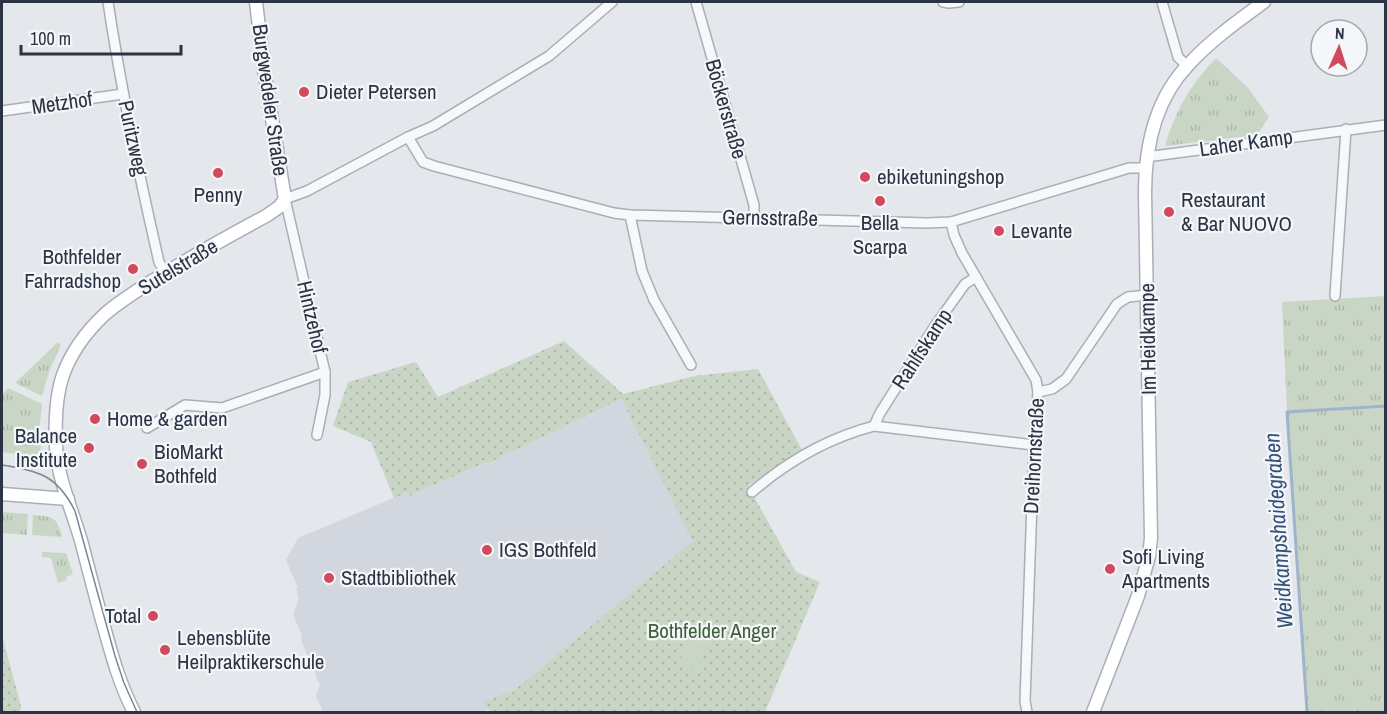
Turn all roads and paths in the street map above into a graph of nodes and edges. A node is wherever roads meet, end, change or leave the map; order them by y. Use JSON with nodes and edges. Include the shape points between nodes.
{"nodes":[{"id":1,"x":108,"y":2,"type":"edge"},
{"id":2,"x":256,"y":2,"type":"edge"},
{"id":3,"x":612,"y":2,"type":"edge"},
{"id":4,"x":696,"y":2,"type":"edge"},
{"id":5,"x":943,"y":2,"type":"edge"},
{"id":6,"x":959,"y":2,"type":"edge"},
{"id":7,"x":1162,"y":2,"type":"edge"},
{"id":8,"x":1264,"y":2,"type":"edge"},
{"id":9,"x":1187,"y":66,"type":"junction"},
{"id":10,"x":123,"y":94,"type":"junction"},
{"id":11,"x":2,"y":111,"type":"edge"},
{"id":12,"x":1386,"y":125,"type":"edge"},
{"id":13,"x":1346,"y":129,"type":"junction"},
{"id":14,"x":408,"y":137,"type":"junction"},
{"id":15,"x":1146,"y":162,"type":"junction"},
{"id":16,"x":285,"y":199,"type":"junction"},
{"id":17,"x":630,"y":215,"type":"junction"},
{"id":18,"x":754,"y":218,"type":"junction"},
{"id":19,"x":951,"y":222,"type":"junction"},
{"id":20,"x":165,"y":273,"type":"junction"},
{"id":21,"x":976,"y":276,"type":"junction"},
{"id":22,"x":1147,"y":295,"type":"junction"},
{"id":23,"x":1335,"y":296,"type":"dead end"},
{"id":24,"x":691,"y":365,"type":"dead end"},
{"id":25,"x":325,"y":372,"type":"junction"},
{"id":26,"x":1038,"y":392,"type":"junction"},
{"id":27,"x":874,"y":426,"type":"junction"},
{"id":28,"x":147,"y":428,"type":"dead end"},
{"id":29,"x":317,"y":435,"type":"dead end"},
{"id":30,"x":1034,"y":445,"type":"junction"},
{"id":31,"x":752,"y":492,"type":"dead end"},
{"id":32,"x":2,"y":494,"type":"edge"},
{"id":33,"x":68,"y":499,"type":"junction"},
{"id":34,"x":134,"y":712,"type":"edge"},
{"id":35,"x":1027,"y":712,"type":"edge"},
{"id":36,"x":1093,"y":712,"type":"edge"}],
"edges":[{"from":1,"to":10,"type":"street","name":"Puritzweg"},
{"from":2,"to":16,"type":"main road","name":"Burgwedeler Straße"},
{"from":3,"to":14,"type":"street","name":"Sutelstraße","via":[[549,56]]},
{"from":4,"to":18,"type":"street","name":"Böckerstraße","via":[[754,206]]},
{"from":5,"to":6,"type":"street"},
{"from":7,"to":9,"type":"street","via":[[1178,57]]},
{"from":8,"to":9,"type":"main road","name":"Im Heidkampe"},
{"from":9,"to":15,"type":"main road","name":"Im Heidkampe","via":[[1160,107]]},
{"from":10,"to":11,"type":"street","name":"Metzhof"},
{"from":10,"to":20,"type":"street","name":"Puritzweg","via":[[159,262]]},
{"from":12,"to":13,"type":"street","name":"Laher Kamp"},
{"from":13,"to":15,"type":"street","name":"Laher Kamp"},
{"from":13,"to":23,"type":"street"},
{"from":14,"to":16,"type":"street","name":"Sutelstraße"},
{"from":14,"to":17,"type":"street","name":"Gernsstraße","via":[[423,162],[434,166]]},
{"from":15,"to":19,"type":"street","name":"Gernsstraße"},
{"from":15,"to":22,"type":"main road","name":"Im Heidkampe"},
{"from":16,"to":20,"type":"main road","name":"Sutelstraße","via":[[266,216]]},
{"from":16,"to":25,"type":"street","name":"Hintzehof"},
{"from":17,"to":18,"type":"street","name":"Gernsstraße"},
{"from":17,"to":24,"type":"street","via":[[642,271]]},
{"from":18,"to":19,"type":"street","name":"Gernsstraße"},
{"from":19,"to":21,"type":"street","name":"Dreihornstraße"},
{"from":20,"to":33,"type":"main road","name":"Sutelstraße","via":[[104,315],[78,346],[63,376],[57,405],[56,449]]},
{"from":21,"to":26,"type":"street","name":"Dreihornstraße","via":[[1036,380]]},
{"from":21,"to":27,"type":"street","name":"Rahlfskamp","via":[[965,284],[935,327]]},
{"from":22,"to":26,"type":"street","via":[[1128,297],[1117,304],[1066,379],[1052,389]]},
{"from":22,"to":36,"type":"main road","name":"Im Heidkampe","via":[[1152,530],[1149,556],[1138,596]]},
{"from":25,"to":28,"type":"street","via":[[222,408],[185,405]]},
{"from":25,"to":29,"type":"street","name":"Hintzehof"},
{"from":26,"to":30,"type":"street","name":"Dreihornstraße"},
{"from":27,"to":30,"type":"street"},
{"from":27,"to":31,"type":"street","via":[[795,459]]},
{"from":30,"to":35,"type":"street","name":"Dreihornstraße"},
{"from":32,"to":33,"type":"main road"},
{"from":33,"to":34,"type":"main road","name":"Sutelstraße","via":[[112,656]]}]}
